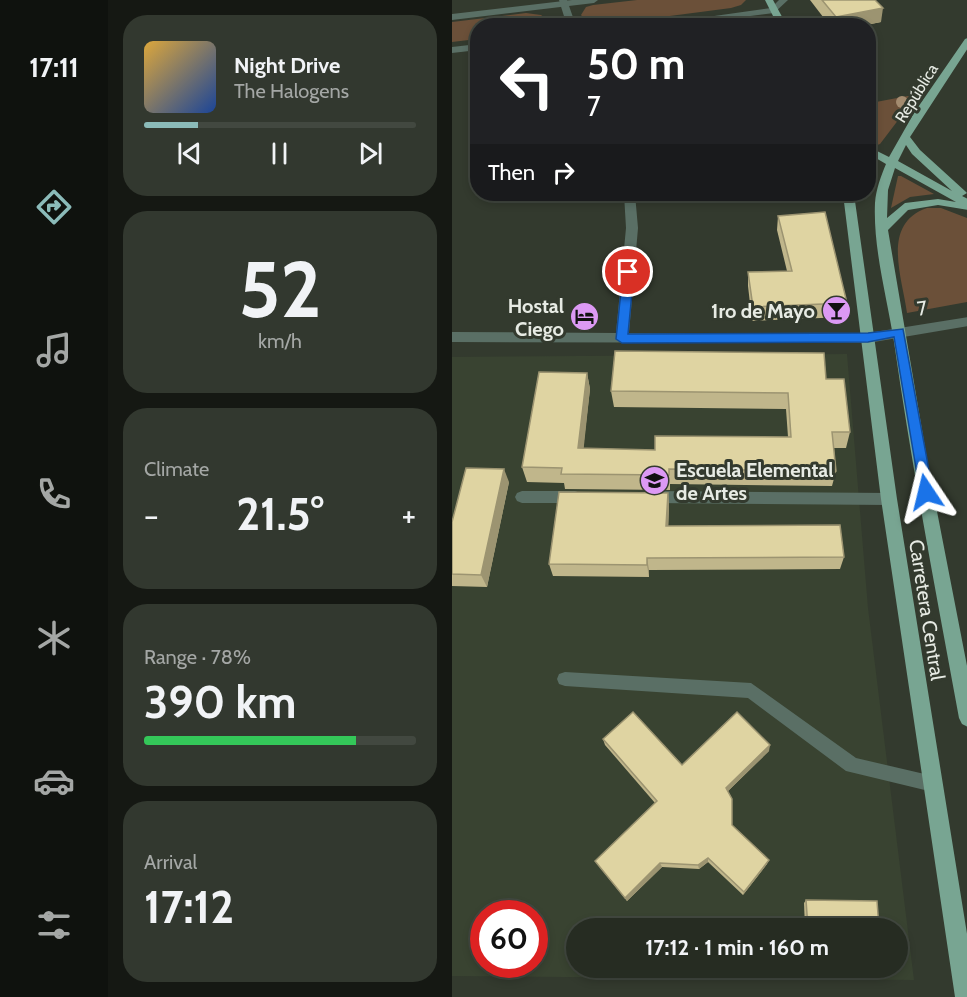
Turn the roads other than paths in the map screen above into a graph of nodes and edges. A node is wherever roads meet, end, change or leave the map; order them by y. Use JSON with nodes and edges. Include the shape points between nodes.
{"nodes":[{"id":1,"x":594,"y":0,"type":"edge"},
{"id":2,"x":769,"y":0,"type":"edge"},
{"id":3,"x":784,"y":0,"type":"edge"},
{"id":4,"x":564,"y":2,"type":"edge"},
{"id":5,"x":774,"y":10,"type":"junction"},
{"id":6,"x":452,"y":17,"type":"edge"},
{"id":7,"x":569,"y":18,"type":"edge"},
{"id":8,"x":710,"y":18,"type":"edge"},
{"id":9,"x":778,"y":18,"type":"edge"},
{"id":10,"x":968,"y":41,"type":"edge"},
{"id":11,"x":470,"y":48,"type":"edge"},
{"id":12,"x":452,"y":50,"type":"edge"},
{"id":13,"x":906,"y":138,"type":"junction"},
{"id":14,"x":876,"y":153,"type":"edge"},
{"id":15,"x":892,"y":161,"type":"junction"},
{"id":16,"x":968,"y":199,"type":"edge"},
{"id":17,"x":630,"y":201,"type":"edge"},
{"id":18,"x":849,"y":201,"type":"edge"},
{"id":19,"x":968,"y":206,"type":"edge"},
{"id":20,"x":883,"y":228,"type":"junction"},
{"id":21,"x":968,"y":321,"type":"edge"},
{"id":22,"x":899,"y":332,"type":"junction"},
{"id":23,"x":452,"y":337,"type":"edge"},
{"id":24,"x":868,"y":338,"type":"junction"},
{"id":25,"x":622,"y":339,"type":"junction"},
{"id":26,"x":522,"y":497,"type":"dead end"},
{"id":27,"x":593,"y":497,"type":"edge"},
{"id":28,"x":641,"y":497,"type":"edge"},
{"id":29,"x":889,"y":499,"type":"junction"},
{"id":30,"x":565,"y":679,"type":"dead end"},
{"id":31,"x":968,"y":718,"type":"edge"},
{"id":32,"x":933,"y":784,"type":"junction"},
{"id":33,"x":966,"y":997,"type":"edge"}],
"edges":[{"from":1,"to":4,"type":"street"},
{"from":2,"to":5,"type":"main road"},
{"from":3,"to":5,"type":"street"},
{"from":4,"to":6,"type":"street"},
{"from":4,"to":7,"type":"street"},
{"from":5,"to":8,"type":"street"},
{"from":5,"to":9,"type":"main road"},
{"from":10,"to":13,"type":"main road","name":"República"},
{"from":11,"to":12,"type":"street"},
{"from":13,"to":15,"type":"main road","name":"República"},
{"from":13,"to":16,"type":"main road"},
{"from":14,"to":15,"type":"main road"},
{"from":15,"to":19,"type":"main road"},
{"from":15,"to":20,"type":"main road","name":"Carretera Central","via":[[882,192]]},
{"from":17,"to":25,"type":"street","via":[[632,228]]},
{"from":18,"to":24,"type":"main road","name":"Carretera Central"},
{"from":19,"to":20,"type":"main road","via":[[938,202],[905,207]]},
{"from":20,"to":22,"type":"main road","name":"Carretera Central"},
{"from":21,"to":22,"type":"street","name":"7"},
{"from":22,"to":24,"type":"street","name":"7"},
{"from":22,"to":31,"type":"main road","name":"Carretera Central"},
{"from":23,"to":25,"type":"street","name":"7"},
{"from":24,"to":25,"type":"street","name":"7"},
{"from":24,"to":29,"type":"main road","name":"Carretera Central"},
{"from":26,"to":27,"type":"lane"},
{"from":28,"to":29,"type":"lane"},
{"from":29,"to":32,"type":"main road","name":"Carretera Central"},
{"from":30,"to":32,"type":"lane","via":[[751,691],[852,765]]},
{"from":32,"to":33,"type":"main road","name":"Carretera Central"}]}
